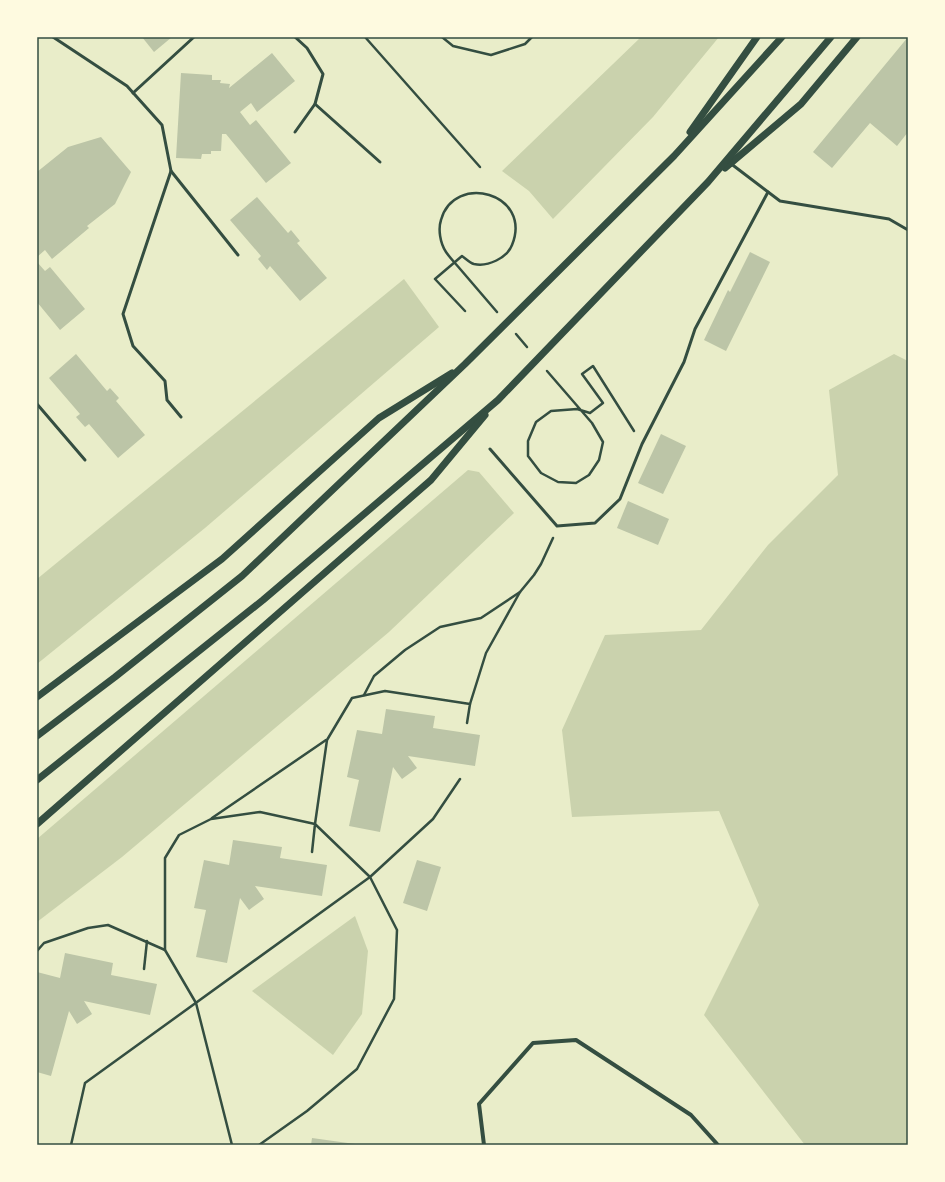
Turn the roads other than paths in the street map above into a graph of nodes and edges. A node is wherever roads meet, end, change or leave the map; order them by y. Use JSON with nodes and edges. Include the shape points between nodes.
{"nodes":[{"id":1,"x":53,"y":37,"type":"edge"},
{"id":2,"x":194,"y":37,"type":"edge"},
{"id":3,"x":295,"y":37,"type":"edge"},
{"id":4,"x":756,"y":37,"type":"edge"},
{"id":5,"x":782,"y":37,"type":"edge"},
{"id":6,"x":831,"y":37,"type":"edge"},
{"id":7,"x":857,"y":37,"type":"edge"},
{"id":8,"x":133,"y":93,"type":"junction"},
{"id":9,"x":315,"y":104,"type":"junction"},
{"id":10,"x":295,"y":132,"type":"dead end"},
{"id":11,"x":674,"y":156,"type":"junction"},
{"id":12,"x":380,"y":162,"type":"dead end"},
{"id":13,"x":730,"y":163,"type":"junction"},
{"id":14,"x":171,"y":171,"type":"junction"},
{"id":15,"x":708,"y":182,"type":"junction"},
{"id":16,"x":768,"y":192,"type":"junction"},
{"id":17,"x":908,"y":230,"type":"edge"},
{"id":18,"x":238,"y":255,"type":"dead end"},
{"id":19,"x":465,"y":364,"type":"junction"},
{"id":20,"x":498,"y":400,"type":"junction"},
{"id":21,"x":37,"y":404,"type":"edge"},
{"id":22,"x":181,"y":417,"type":"dead end"},
{"id":23,"x":490,"y":449,"type":"dead end"},
{"id":24,"x":85,"y":460,"type":"dead end"},
{"id":25,"x":37,"y":696,"type":"edge"},
{"id":26,"x":37,"y":736,"type":"edge"},
{"id":27,"x":37,"y":780,"type":"edge"},
{"id":28,"x":37,"y":824,"type":"edge"},
{"id":29,"x":484,"y":1145,"type":"edge"},
{"id":30,"x":718,"y":1145,"type":"edge"}],
"edges":[{"from":1,"to":8,"type":"lane","via":[[127,86]]},
{"from":2,"to":8,"type":"lane"},
{"from":3,"to":9,"type":"lane","via":[[307,48],[323,74]]},
{"from":4,"to":11,"type":"street"},
{"from":5,"to":11,"type":"street"},
{"from":6,"to":15,"type":"street"},
{"from":7,"to":13,"type":"street","via":[[801,104]]},
{"from":8,"to":14,"type":"lane","via":[[162,125]]},
{"from":9,"to":10,"type":"lane"},
{"from":9,"to":12,"type":"lane"},
{"from":11,"to":19,"type":"street"},
{"from":13,"to":15,"type":"street"},
{"from":13,"to":16,"type":"lane"},
{"from":14,"to":18,"type":"lane"},
{"from":14,"to":22,"type":"lane","via":[[123,314],[133,346],[165,381],[167,400]]},
{"from":15,"to":20,"type":"street"},
{"from":16,"to":17,"type":"lane","via":[[780,201],[889,219]]},
{"from":16,"to":23,"type":"lane","via":[[695,329],[684,362],[642,444],[620,499],[595,523],[557,526]]},
{"from":19,"to":25,"type":"street","via":[[379,418],[222,559]]},
{"from":19,"to":26,"type":"street","via":[[242,576]]},
{"from":20,"to":27,"type":"street","via":[[263,600]]},
{"from":20,"to":28,"type":"street","via":[[431,480]]},
{"from":21,"to":24,"type":"lane"},
{"from":29,"to":30,"type":"street","via":[[479,1104],[533,1043],[576,1040],[691,1115]]}]}
